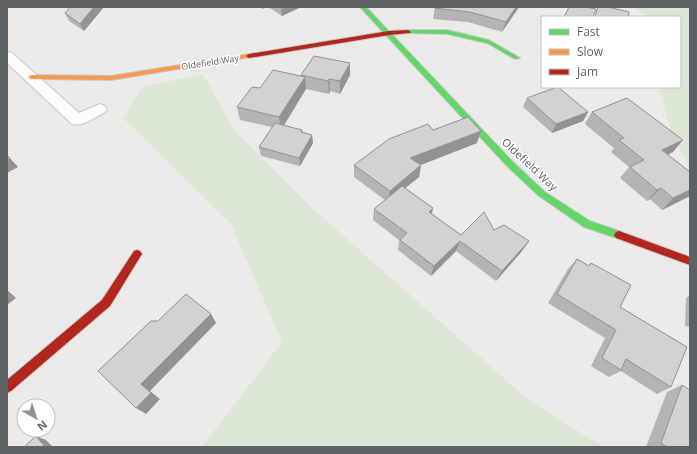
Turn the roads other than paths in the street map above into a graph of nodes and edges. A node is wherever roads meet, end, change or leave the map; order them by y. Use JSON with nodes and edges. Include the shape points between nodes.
{"nodes":[{"id":1,"x":363,"y":7,"type":"edge"},
{"id":2,"x":389,"y":33,"type":"junction"},
{"id":3,"x":7,"y":56,"type":"edge"},
{"id":4,"x":517,"y":58,"type":"dead end"},
{"id":5,"x":31,"y":77,"type":"junction"},
{"id":6,"x":100,"y":109,"type":"dead end"},
{"id":7,"x":137,"y":254,"type":"dead end"},
{"id":8,"x":690,"y":261,"type":"edge"},
{"id":9,"x":7,"y":387,"type":"edge"}],
"edges":[{"from":1,"to":2,"type":"street","name":"Oldefield Way"},
{"from":2,"to":4,"type":"street","name":"Oldefield Way","via":[[430,30],[447,32],[489,42]]},
{"from":2,"to":5,"type":"street","name":"Oldefield Way","via":[[111,78]]},
{"from":2,"to":8,"type":"street","name":"Oldefield Way","via":[[510,164],[542,194],[588,224]]},
{"from":3,"to":5,"type":"street"},
{"from":5,"to":6,"type":"street","via":[[77,120]]},
{"from":7,"to":9,"type":"street","via":[[106,303]]}]}
